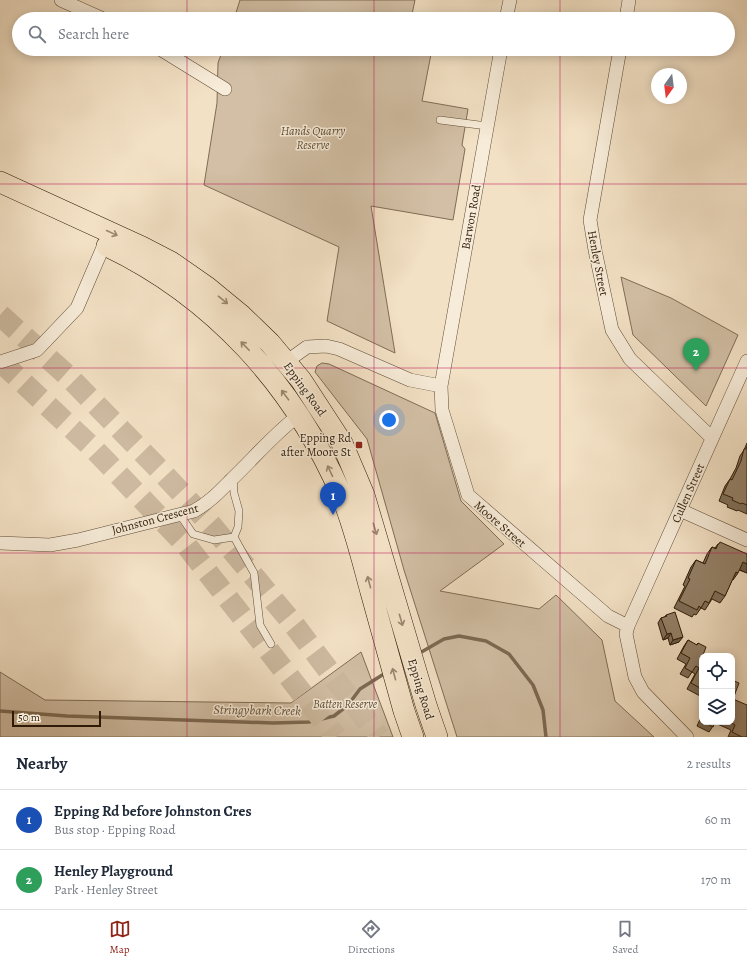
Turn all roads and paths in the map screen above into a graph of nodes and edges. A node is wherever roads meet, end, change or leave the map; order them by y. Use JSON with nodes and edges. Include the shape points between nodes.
{"nodes":[{"id":1,"x":61,"y":0,"type":"edge"},
{"id":2,"x":510,"y":0,"type":"edge"},
{"id":3,"x":629,"y":0,"type":"edge"},
{"id":4,"x":88,"y":12,"type":"edge"},
{"id":5,"x":507,"y":12,"type":"edge"},
{"id":6,"x":627,"y":12,"type":"edge"},
{"id":7,"x":171,"y":56,"type":"edge"},
{"id":8,"x":500,"y":56,"type":"edge"},
{"id":9,"x":619,"y":56,"type":"edge"},
{"id":10,"x":225,"y":89,"type":"dead end"},
{"id":11,"x":440,"y":120,"type":"dead end"},
{"id":12,"x":487,"y":126,"type":"junction"},
{"id":13,"x":0,"y":182,"type":"edge"},
{"id":14,"x":0,"y":195,"type":"edge"},
{"id":15,"x":104,"y":245,"type":"junction"},
{"id":16,"x":747,"y":361,"type":"edge"},
{"id":17,"x":0,"y":362,"type":"edge"},
{"id":18,"x":278,"y":368,"type":"junction"},
{"id":19,"x":441,"y":386,"type":"junction"},
{"id":20,"x":299,"y":415,"type":"junction"},
{"id":21,"x":712,"y":438,"type":"junction"},
{"id":22,"x":233,"y":478,"type":"junction"},
{"id":23,"x":680,"y":510,"type":"junction"},
{"id":24,"x":180,"y":515,"type":"junction"},
{"id":25,"x":234,"y":537,"type":"junction"},
{"id":26,"x":747,"y":540,"type":"edge"},
{"id":27,"x":0,"y":543,"type":"edge"},
{"id":28,"x":628,"y":626,"type":"junction"},
{"id":29,"x":271,"y":644,"type":"dead end"},
{"id":30,"x":413,"y":737,"type":"edge"},
{"id":31,"x":437,"y":737,"type":"edge"},
{"id":32,"x":687,"y":737,"type":"edge"}],
"edges":[{"from":1,"to":4,"type":"street"},
{"from":2,"to":5,"type":"street"},
{"from":3,"to":6,"type":"street"},
{"from":7,"to":10,"type":"street"},
{"from":8,"to":12,"type":"street","name":"Barwon Road"},
{"from":9,"to":21,"type":"street","name":"Henley Street","via":[[590,220],[612,330],[630,359]]},
{"from":11,"to":12,"type":"lane"},
{"from":12,"to":19,"type":"street","name":"Barwon Road"},
{"from":13,"to":18,"type":"main road","name":"Epping Road","one_way":true,"via":[[171,262],[241,315],[270,344]]},
{"from":14,"to":15,"type":"main road","name":"Epping Road"},
{"from":15,"to":17,"type":"street","via":[[77,308],[37,350]]},
{"from":18,"to":15,"type":"main road","name":"Epping Road","one_way":true,"via":[[257,358],[187,295],[142,265]]},
{"from":16,"to":21,"type":"street","name":"Cullen Street"},
{"from":18,"to":19,"type":"street","via":[[307,347],[326,346],[339,349],[410,380]]},
{"from":20,"to":18,"type":"main road","name":"Epping Road","one_way":true},
{"from":18,"to":31,"type":"main road","name":"Epping Road","one_way":true,"via":[[301,380],[342,443],[364,495]]},
{"from":19,"to":28,"type":"street","name":"Moore Street","via":[[442,410],[468,495],[608,616]]},
{"from":20,"to":22,"type":"street","name":"Johnston Crescent","via":[[283,427]]},
{"from":30,"to":20,"type":"main road","name":"Epping Road","one_way":true,"via":[[363,560],[341,495],[321,451]]},
{"from":21,"to":23,"type":"street","name":"Cullen Street"},
{"from":22,"to":24,"type":"street","name":"Johnston Crescent","via":[[207,504]]},
{"from":22,"to":25,"type":"lane","via":[[234,493],[240,511]]},
{"from":23,"to":26,"type":"street"},
{"from":23,"to":28,"type":"street","name":"Cullen Street"},
{"from":24,"to":25,"type":"lane","via":[[193,534],[214,540]]},
{"from":24,"to":27,"type":"street","name":"Johnston Crescent","via":[[78,540],[50,544]]},
{"from":25,"to":29,"type":"lane","via":[[254,573],[260,625]]},
{"from":28,"to":32,"type":"street","via":[[626,634],[635,677],[643,692]]}]}
